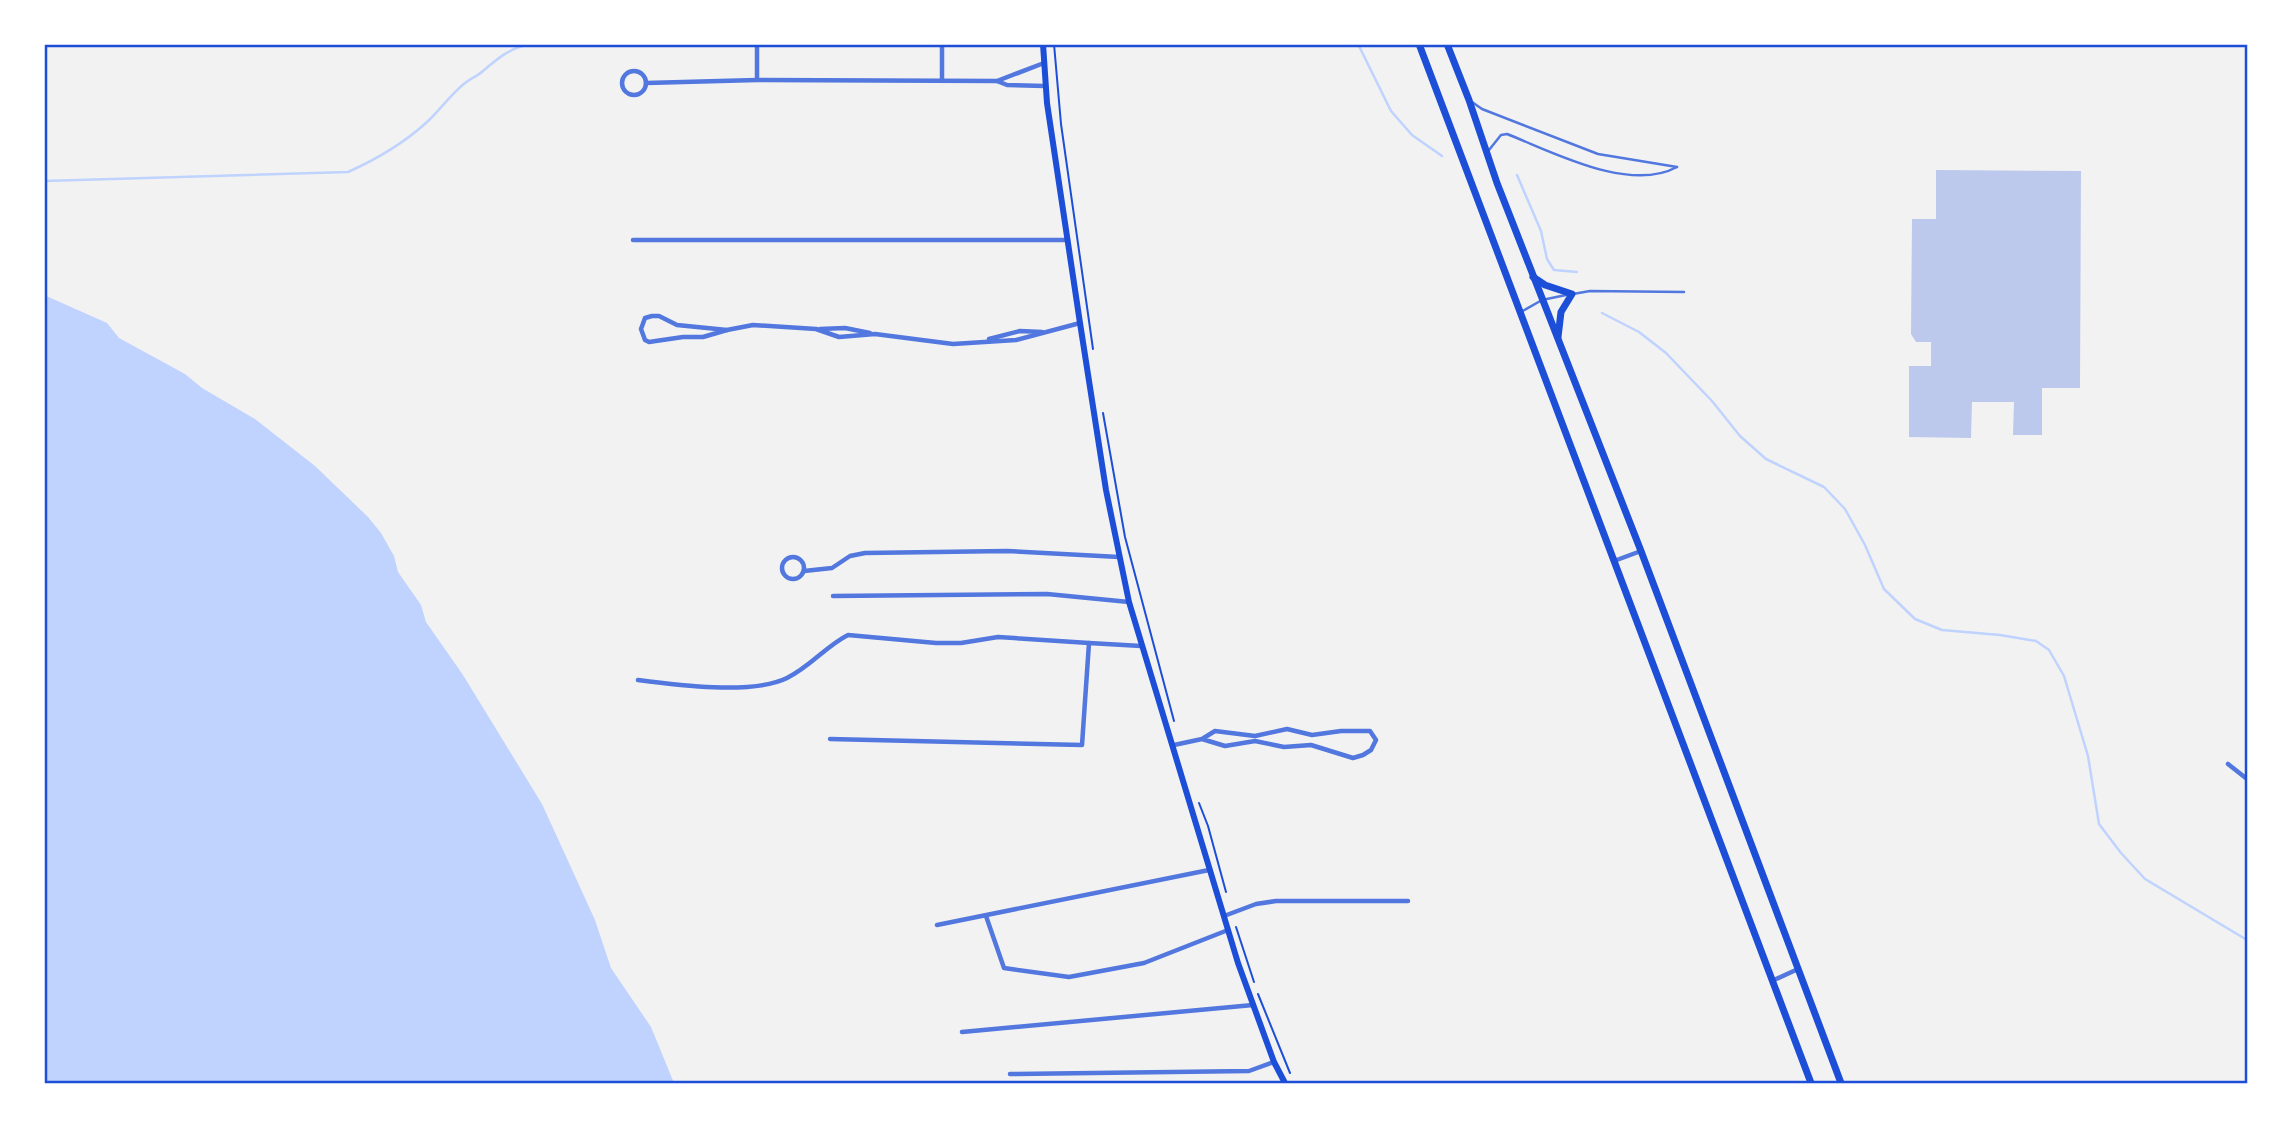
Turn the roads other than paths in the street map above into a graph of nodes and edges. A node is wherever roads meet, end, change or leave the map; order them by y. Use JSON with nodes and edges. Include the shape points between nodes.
{"nodes":[{"id":1,"x":757,"y":44,"type":"edge"},
{"id":2,"x":942,"y":44,"type":"edge"},
{"id":3,"x":1043,"y":44,"type":"edge"},
{"id":4,"x":1419,"y":44,"type":"edge"},
{"id":5,"x":1447,"y":44,"type":"edge"},
{"id":6,"x":1044,"y":64,"type":"junction"},
{"id":7,"x":757,"y":80,"type":"junction"},
{"id":8,"x":997,"y":80,"type":"junction"},
{"id":9,"x":942,"y":81,"type":"junction"},
{"id":10,"x":646,"y":83,"type":"junction"},
{"id":11,"x":1045,"y":86,"type":"junction"},
{"id":12,"x":1469,"y":100,"type":"junction"},
{"id":13,"x":1486,"y":154,"type":"junction"},
{"id":14,"x":633,"y":240,"type":"dead end"},
{"id":15,"x":1068,"y":240,"type":"junction"},
{"id":16,"x":1533,"y":276,"type":"junction"},
{"id":17,"x":1684,"y":292,"type":"dead end"},
{"id":18,"x":1572,"y":294,"type":"junction"},
{"id":19,"x":1542,"y":300,"type":"junction"},
{"id":20,"x":1521,"y":312,"type":"junction"},
{"id":21,"x":1080,"y":323,"type":"junction"},
{"id":22,"x":816,"y":329,"type":"junction"},
{"id":23,"x":727,"y":330,"type":"junction"},
{"id":24,"x":874,"y":334,"type":"junction"},
{"id":25,"x":1558,"y":340,"type":"junction"},
{"id":26,"x":1641,"y":551,"type":"junction"},
{"id":27,"x":1119,"y":557,"type":"junction"},
{"id":28,"x":1614,"y":561,"type":"junction"},
{"id":29,"x":804,"y":571,"type":"junction"},
{"id":30,"x":833,"y":596,"type":"dead end"},
{"id":31,"x":1129,"y":602,"type":"junction"},
{"id":32,"x":1089,"y":643,"type":"junction"},
{"id":33,"x":1142,"y":646,"type":"junction"},
{"id":34,"x":638,"y":680,"type":"dead end"},
{"id":35,"x":1312,"y":735,"type":"junction"},
{"id":36,"x":1255,"y":738,"type":"junction"},
{"id":37,"x":830,"y":739,"type":"dead end"},
{"id":38,"x":1202,"y":739,"type":"junction"},
{"id":39,"x":1177,"y":744,"type":"junction"},
{"id":40,"x":1311,"y":746,"type":"junction"},
{"id":41,"x":2228,"y":764,"type":"dead end"},
{"id":42,"x":2247,"y":779,"type":"edge"},
{"id":43,"x":1209,"y":870,"type":"junction"},
{"id":44,"x":1408,"y":901,"type":"dead end"},
{"id":45,"x":1228,"y":915,"type":"junction"},
{"id":46,"x":986,"y":916,"type":"junction"},
{"id":47,"x":937,"y":925,"type":"dead end"},
{"id":48,"x":1228,"y":930,"type":"junction"},
{"id":49,"x":1798,"y":969,"type":"junction"},
{"id":50,"x":1773,"y":979,"type":"junction"},
{"id":51,"x":1253,"y":1005,"type":"junction"},
{"id":52,"x":962,"y":1032,"type":"dead end"},
{"id":53,"x":1274,"y":1062,"type":"junction"},
{"id":54,"x":1010,"y":1074,"type":"dead end"},
{"id":55,"x":1285,"y":1083,"type":"edge"},
{"id":56,"x":1811,"y":1083,"type":"edge"},
{"id":57,"x":1841,"y":1083,"type":"edge"}],
"edges":[{"from":1,"to":7,"type":"street"},
{"from":2,"to":9,"type":"street"},
{"from":3,"to":6,"type":"main road"},
{"from":4,"to":20,"type":"main road"},
{"from":5,"to":12,"type":"main road"},
{"from":6,"to":8,"type":"street"},
{"from":6,"to":11,"type":"main road"},
{"from":7,"to":9,"type":"street"},
{"from":7,"to":10,"type":"street"},
{"from":8,"to":9,"type":"street"},
{"from":8,"to":11,"type":"street","via":[[1007,85]]},
{"from":10,"to":10,"type":"street","via":[[644,75],[632,70],[621,82],[633,95],[643,91]]},
{"from":11,"to":15,"type":"main road"},
{"from":12,"to":13,"type":"main road"},
{"from":12,"to":13,"type":"lane","via":[[1598,154],[1677,167],[1652,175],[1612,172],[1507,134]]},
{"from":13,"to":16,"type":"main road"},
{"from":14,"to":15,"type":"street"},
{"from":15,"to":21,"type":"main road"},
{"from":16,"to":18,"type":"main road"},
{"from":16,"to":19,"type":"main road"},
{"from":17,"to":18,"type":"lane"},
{"from":18,"to":19,"type":"lane"},
{"from":18,"to":25,"type":"main road","via":[[1561,312]]},
{"from":19,"to":20,"type":"lane"},
{"from":19,"to":25,"type":"main road"},
{"from":20,"to":28,"type":"main road"},
{"from":21,"to":24,"type":"street","via":[[1049,332],[1020,331],[953,344]]},
{"from":21,"to":27,"type":"main road"},
{"from":22,"to":23,"type":"street","via":[[753,325]]},
{"from":22,"to":24,"type":"street"},
{"from":22,"to":24,"type":"street","via":[[849,338]]},
{"from":23,"to":23,"type":"street","via":[[677,326],[659,316],[645,318],[641,329],[645,340],[655,343]]},
{"from":25,"to":26,"type":"main road"},
{"from":26,"to":28,"type":"street"},
{"from":26,"to":49,"type":"main road"},
{"from":27,"to":29,"type":"street","via":[[1007,551],[865,553],[832,568]]},
{"from":27,"to":31,"type":"main road"},
{"from":28,"to":50,"type":"main road"},
{"from":29,"to":29,"type":"street","via":[[796,557],[782,565],[789,578],[800,577]]},
{"from":30,"to":31,"type":"street","via":[[1047,594]]},
{"from":31,"to":33,"type":"main road"},
{"from":32,"to":33,"type":"street"},
{"from":32,"to":34,"type":"street","via":[[998,637],[936,643],[848,635],[803,670],[774,684],[691,686]]},
{"from":32,"to":37,"type":"street","via":[[1082,745]]},
{"from":33,"to":39,"type":"main road"},
{"from":35,"to":36,"type":"street","via":[[1287,729]]},
{"from":35,"to":40,"type":"street"},
{"from":35,"to":40,"type":"street","via":[[1370,732],[1376,740],[1371,750],[1353,758]]},
{"from":36,"to":38,"type":"street","via":[[1225,746]]},
{"from":36,"to":38,"type":"street","via":[[1215,731]]},
{"from":36,"to":40,"type":"street","via":[[1284,747]]},
{"from":38,"to":39,"type":"street"},
{"from":39,"to":43,"type":"main road"},
{"from":41,"to":42,"type":"street"},
{"from":43,"to":45,"type":"main road"},
{"from":43,"to":46,"type":"street"},
{"from":44,"to":45,"type":"street","via":[[1276,901]]},
{"from":45,"to":48,"type":"main road"},
{"from":46,"to":47,"type":"street"},
{"from":46,"to":48,"type":"street","via":[[1004,968],[1069,977],[1144,963]]},
{"from":48,"to":51,"type":"main road"},
{"from":49,"to":50,"type":"street"},
{"from":49,"to":57,"type":"main road"},
{"from":50,"to":56,"type":"main road"},
{"from":51,"to":52,"type":"street"},
{"from":51,"to":53,"type":"main road"},
{"from":53,"to":54,"type":"street","via":[[1249,1071]]},
{"from":53,"to":55,"type":"main road"}]}
